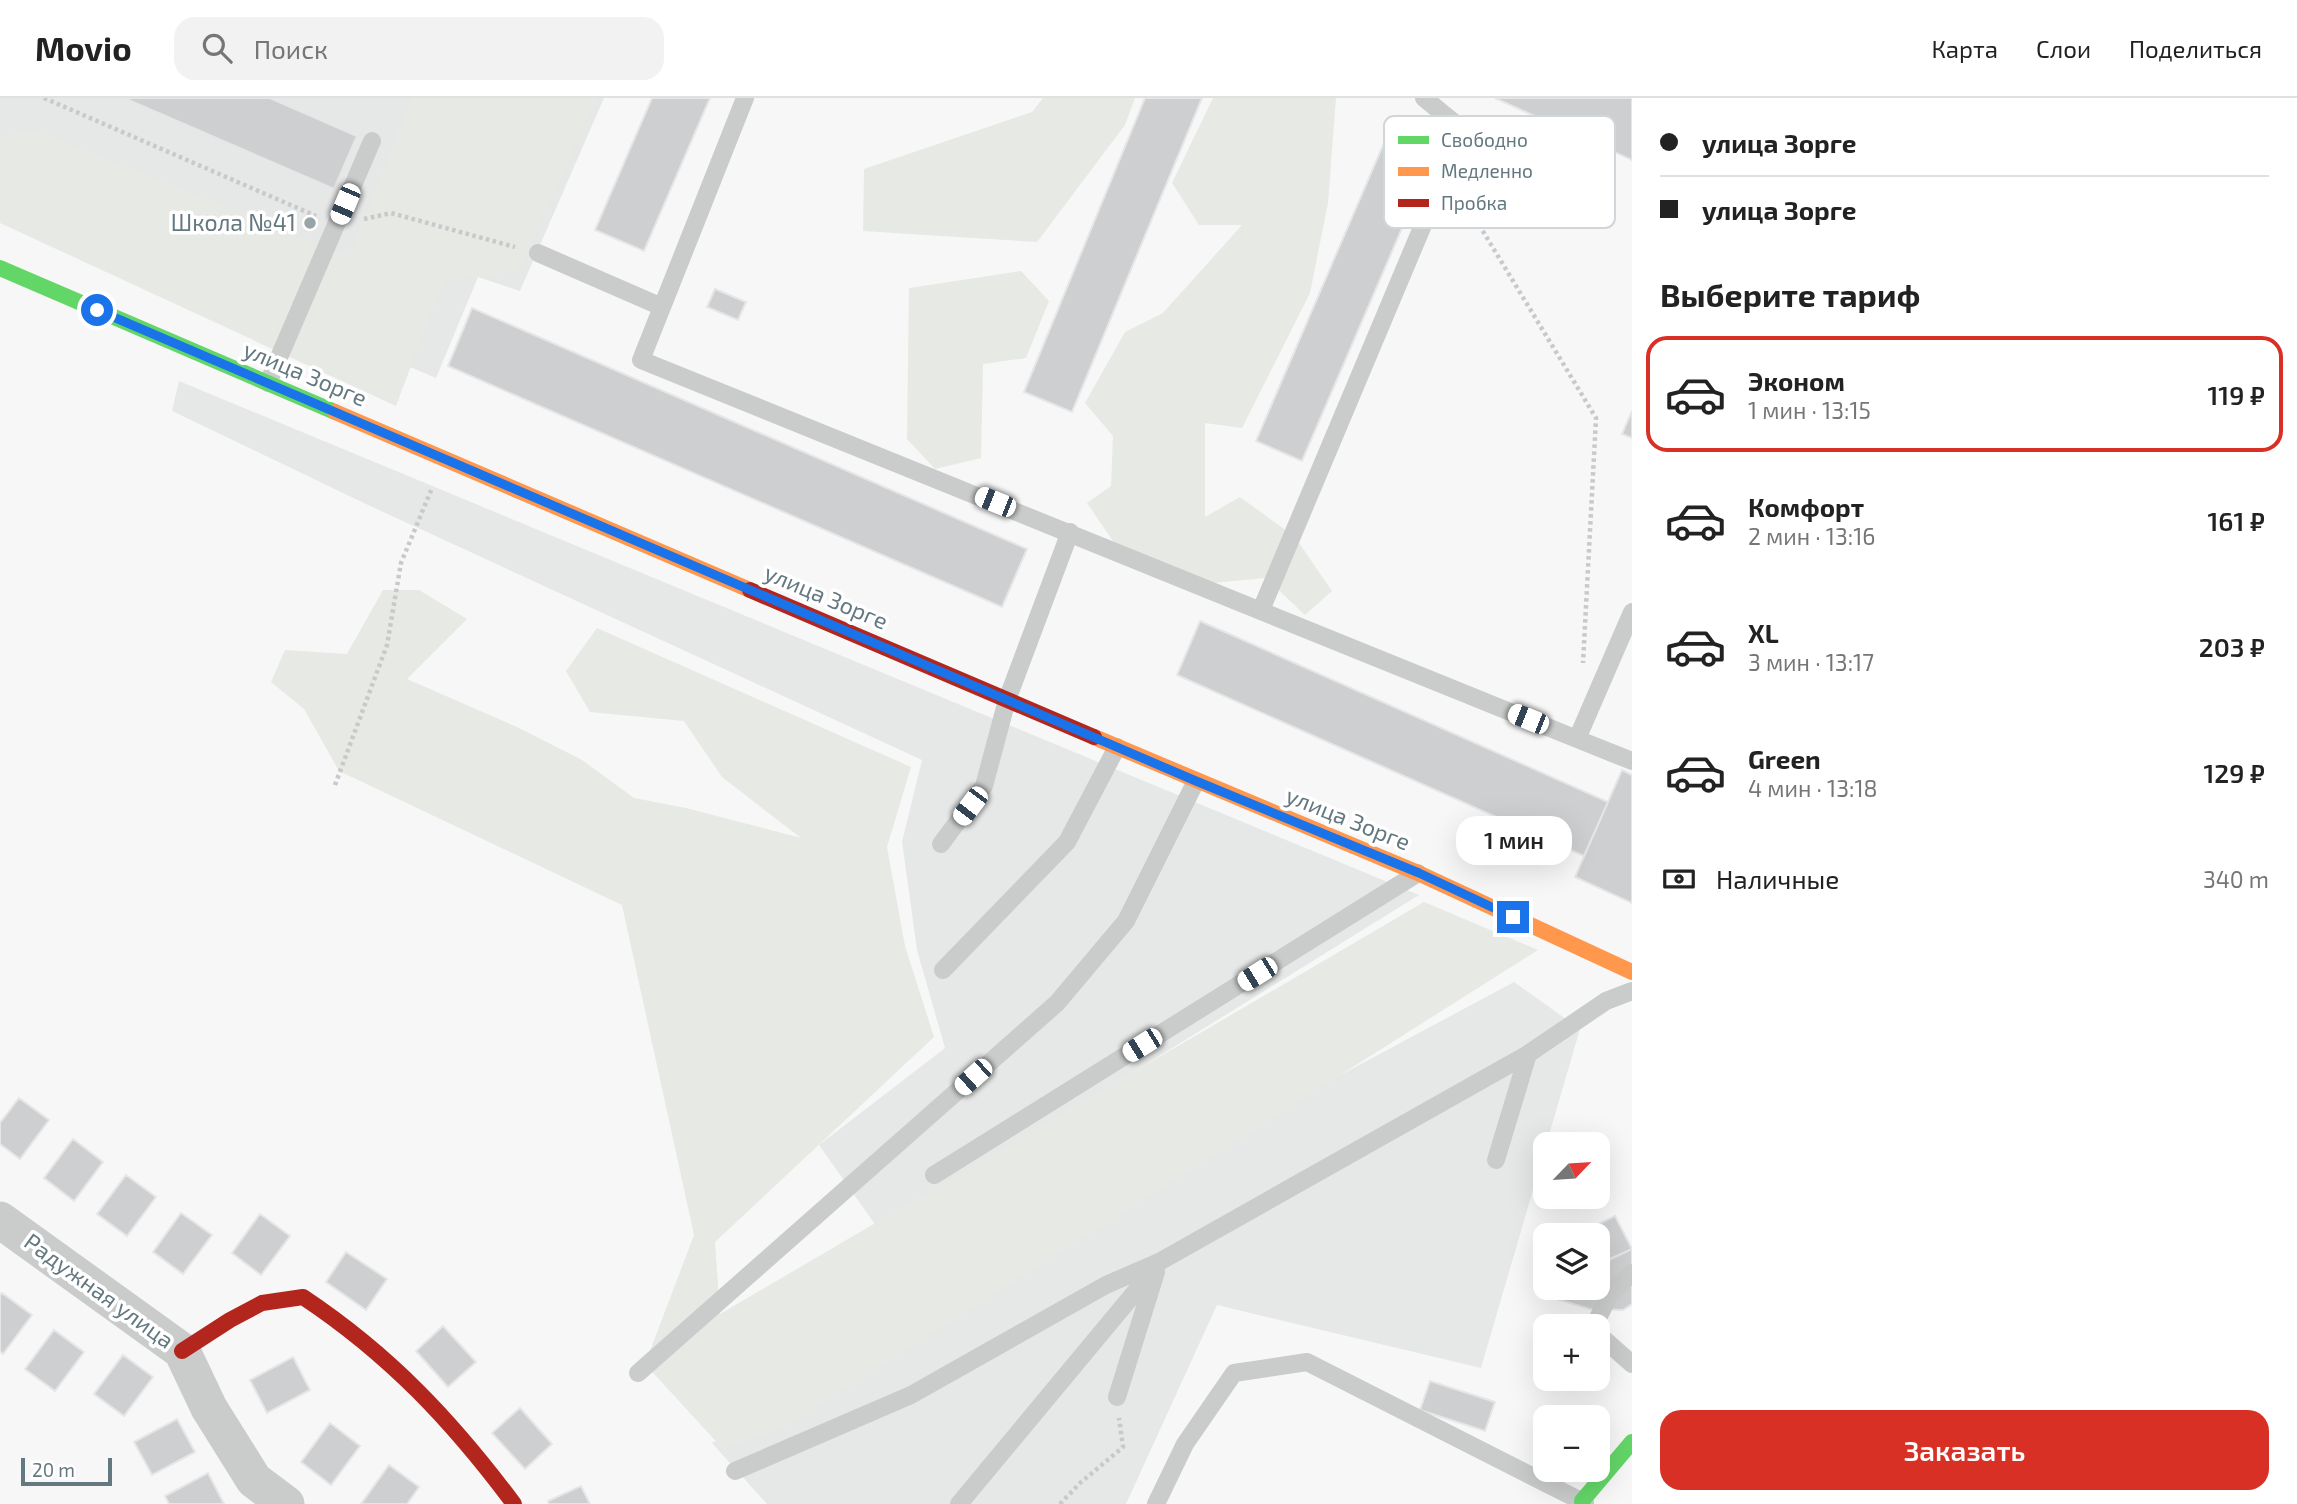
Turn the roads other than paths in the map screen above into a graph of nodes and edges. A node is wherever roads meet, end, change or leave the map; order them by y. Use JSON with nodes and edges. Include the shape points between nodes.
{"nodes":[{"id":1,"x":745,"y":98,"type":"edge"},
{"id":2,"x":1424,"y":98,"type":"edge"},
{"id":3,"x":1446,"y":116,"type":"edge"},
{"id":4,"x":372,"y":141,"type":"dead end"},
{"id":5,"x":1422,"y":228,"type":"edge"},
{"id":6,"x":538,"y":253,"type":"road end"},
{"id":7,"x":0,"y":268,"type":"edge"},
{"id":8,"x":662,"y":307,"type":"junction"},
{"id":9,"x":268,"y":383,"type":"junction"},
{"id":10,"x":1070,"y":532,"type":"junction"},
{"id":11,"x":1261,"y":610,"type":"junction"},
{"id":12,"x":1632,"y":612,"type":"edge"},
{"id":13,"x":1007,"y":700,"type":"junction"},
{"id":14,"x":1577,"y":739,"type":"junction"},
{"id":15,"x":1117,"y":747,"type":"junction"},
{"id":16,"x":1632,"y":761,"type":"edge"},
{"id":17,"x":1196,"y":781,"type":"junction"},
{"id":18,"x":941,"y":844,"type":"dead end"},
{"id":19,"x":1419,"y":873,"type":"junction"},
{"id":20,"x":943,"y":970,"type":"dead end"},
{"id":21,"x":1632,"y":972,"type":"edge"},
{"id":22,"x":1632,"y":991,"type":"edge"},
{"id":23,"x":1528,"y":1054,"type":"junction"},
{"id":24,"x":1496,"y":1160,"type":"dead end"},
{"id":25,"x":934,"y":1175,"type":"dead end"},
{"id":26,"x":0,"y":1220,"type":"edge"},
{"id":27,"x":1159,"y":1262,"type":"junction"},
{"id":28,"x":1632,"y":1273,"type":"edge"},
{"id":29,"x":1600,"y":1314,"type":"edge"},
{"id":30,"x":1610,"y":1345,"type":"edge"},
{"id":31,"x":182,"y":1351,"type":"junction"},
{"id":32,"x":1632,"y":1364,"type":"edge"},
{"id":33,"x":638,"y":1373,"type":"dead end"},
{"id":34,"x":1117,"y":1397,"type":"road end"},
{"id":35,"x":1632,"y":1442,"type":"edge"},
{"id":36,"x":735,"y":1471,"type":"dead end"},
{"id":37,"x":1585,"y":1503,"type":"edge"},
{"id":38,"x":286,"y":1504,"type":"edge"},
{"id":39,"x":514,"y":1504,"type":"edge"},
{"id":40,"x":959,"y":1504,"type":"edge"},
{"id":41,"x":1156,"y":1504,"type":"edge"}],
"edges":[{"from":1,"to":8,"type":"lane"},
{"from":2,"to":3,"type":"lane"},
{"from":4,"to":9,"type":"lane"},
{"from":5,"to":11,"type":"lane"},
{"from":6,"to":8,"type":"lane"},
{"from":7,"to":9,"type":"street","name":"улица Зорге"},
{"from":8,"to":10,"type":"lane","via":[[641,360]]},
{"from":9,"to":13,"type":"street","name":"улица Зорге"},
{"from":10,"to":11,"type":"lane"},
{"from":10,"to":13,"type":"lane"},
{"from":11,"to":14,"type":"lane"},
{"from":12,"to":14,"type":"lane"},
{"from":13,"to":15,"type":"street","name":"улица Зорге"},
{"from":13,"to":18,"type":"lane","via":[[984,786]]},
{"from":14,"to":16,"type":"lane"},
{"from":15,"to":17,"type":"street","name":"улица Зорге"},
{"from":15,"to":20,"type":"lane","via":[[1067,842]]},
{"from":17,"to":19,"type":"street","name":"улица Зорге"},
{"from":17,"to":33,"type":"lane","via":[[1126,921],[1057,1003]]},
{"from":19,"to":21,"type":"street","name":"улица Зорге"},
{"from":19,"to":25,"type":"lane"},
{"from":22,"to":23,"type":"lane","via":[[1606,1001]]},
{"from":23,"to":24,"type":"lane"},
{"from":23,"to":27,"type":"lane"},
{"from":26,"to":31,"type":"street","name":"Радужная улица"},
{"from":27,"to":34,"type":"lane"},
{"from":27,"to":36,"type":"lane","via":[[1106,1285],[911,1395]]},
{"from":27,"to":40,"type":"lane"},
{"from":28,"to":29,"type":"lane","via":[[1610,1294]]},
{"from":30,"to":32,"type":"lane"},
{"from":31,"to":38,"type":"street","name":"Радужная улица","via":[[209,1408],[254,1480]]},
{"from":31,"to":39,"type":"street","via":[[262,1303],[303,1297],[365,1341],[419,1392],[489,1469]]},
{"from":35,"to":37,"type":"street"},
{"from":37,"to":41,"type":"lane","via":[[1307,1362],[1234,1373],[1185,1444]]}]}
